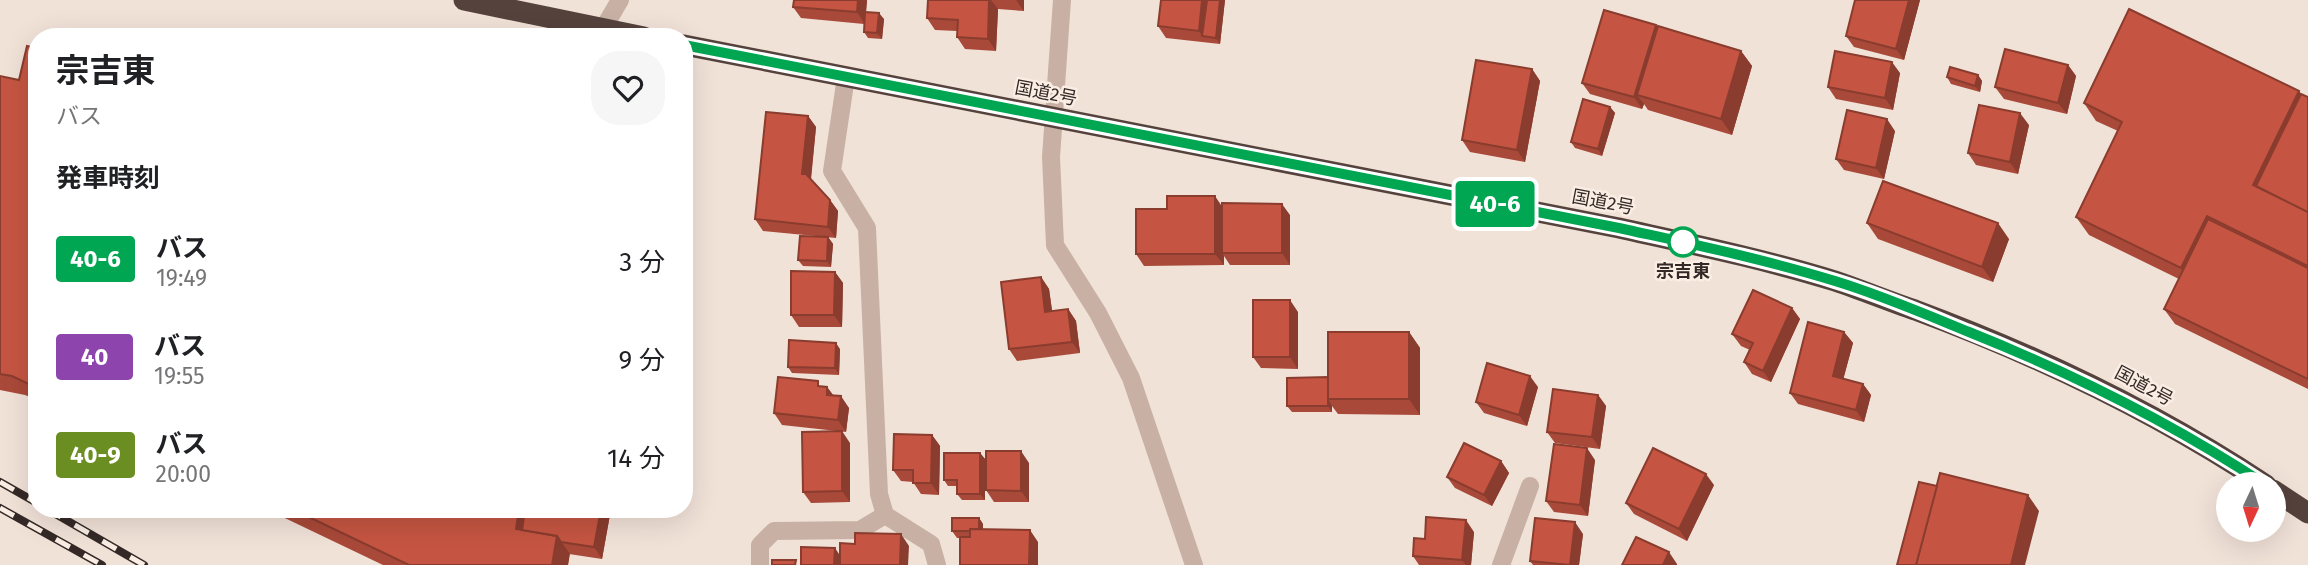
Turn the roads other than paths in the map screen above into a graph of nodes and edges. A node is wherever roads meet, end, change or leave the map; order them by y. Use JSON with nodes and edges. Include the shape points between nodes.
{"nodes":[{"id":1,"x":464,"y":0,"type":"edge"},
{"id":2,"x":620,"y":0,"type":"edge"},
{"id":3,"x":1062,"y":0,"type":"edge"},
{"id":4,"x":598,"y":28,"type":"edge"},
{"id":5,"x":604,"y":28,"type":"edge"},
{"id":6,"x":693,"y":47,"type":"edge"},
{"id":7,"x":846,"y":77,"type":"junction"},
{"id":8,"x":1052,"y":117,"type":"junction"},
{"id":9,"x":2246,"y":472,"type":"edge"},
{"id":10,"x":1530,"y":486,"type":"dead end"},
{"id":11,"x":2286,"y":499,"type":"edge"},
{"id":12,"x":2308,"y":513,"type":"edge"},
{"id":13,"x":885,"y":515,"type":"junction"},
{"id":14,"x":760,"y":565,"type":"edge"},
{"id":15,"x":937,"y":565,"type":"edge"},
{"id":16,"x":1194,"y":565,"type":"edge"},
{"id":17,"x":1501,"y":565,"type":"edge"}],
"edges":[{"from":1,"to":4,"type":"highway"},
{"from":2,"to":5,"type":"street"},
{"from":3,"to":8,"type":"street"},
{"from":6,"to":7,"type":"highway","name":"国道2号"},
{"from":7,"to":8,"type":"highway","name":"国道2号"},
{"from":7,"to":13,"type":"street","via":[[832,171],[867,228],[879,494]]},
{"from":8,"to":9,"type":"highway","name":"国道2号","via":[[1619,228],[1837,282],[2055,367],[2129,402]]},
{"from":8,"to":16,"type":"street","via":[[1055,246],[1098,313],[1131,378]]},
{"from":10,"to":17,"type":"street"},
{"from":11,"to":12,"type":"highway"},
{"from":13,"to":14,"type":"street","via":[[860,530],[774,531],[760,545]]},
{"from":13,"to":15,"type":"street","via":[[930,544]]}]}
